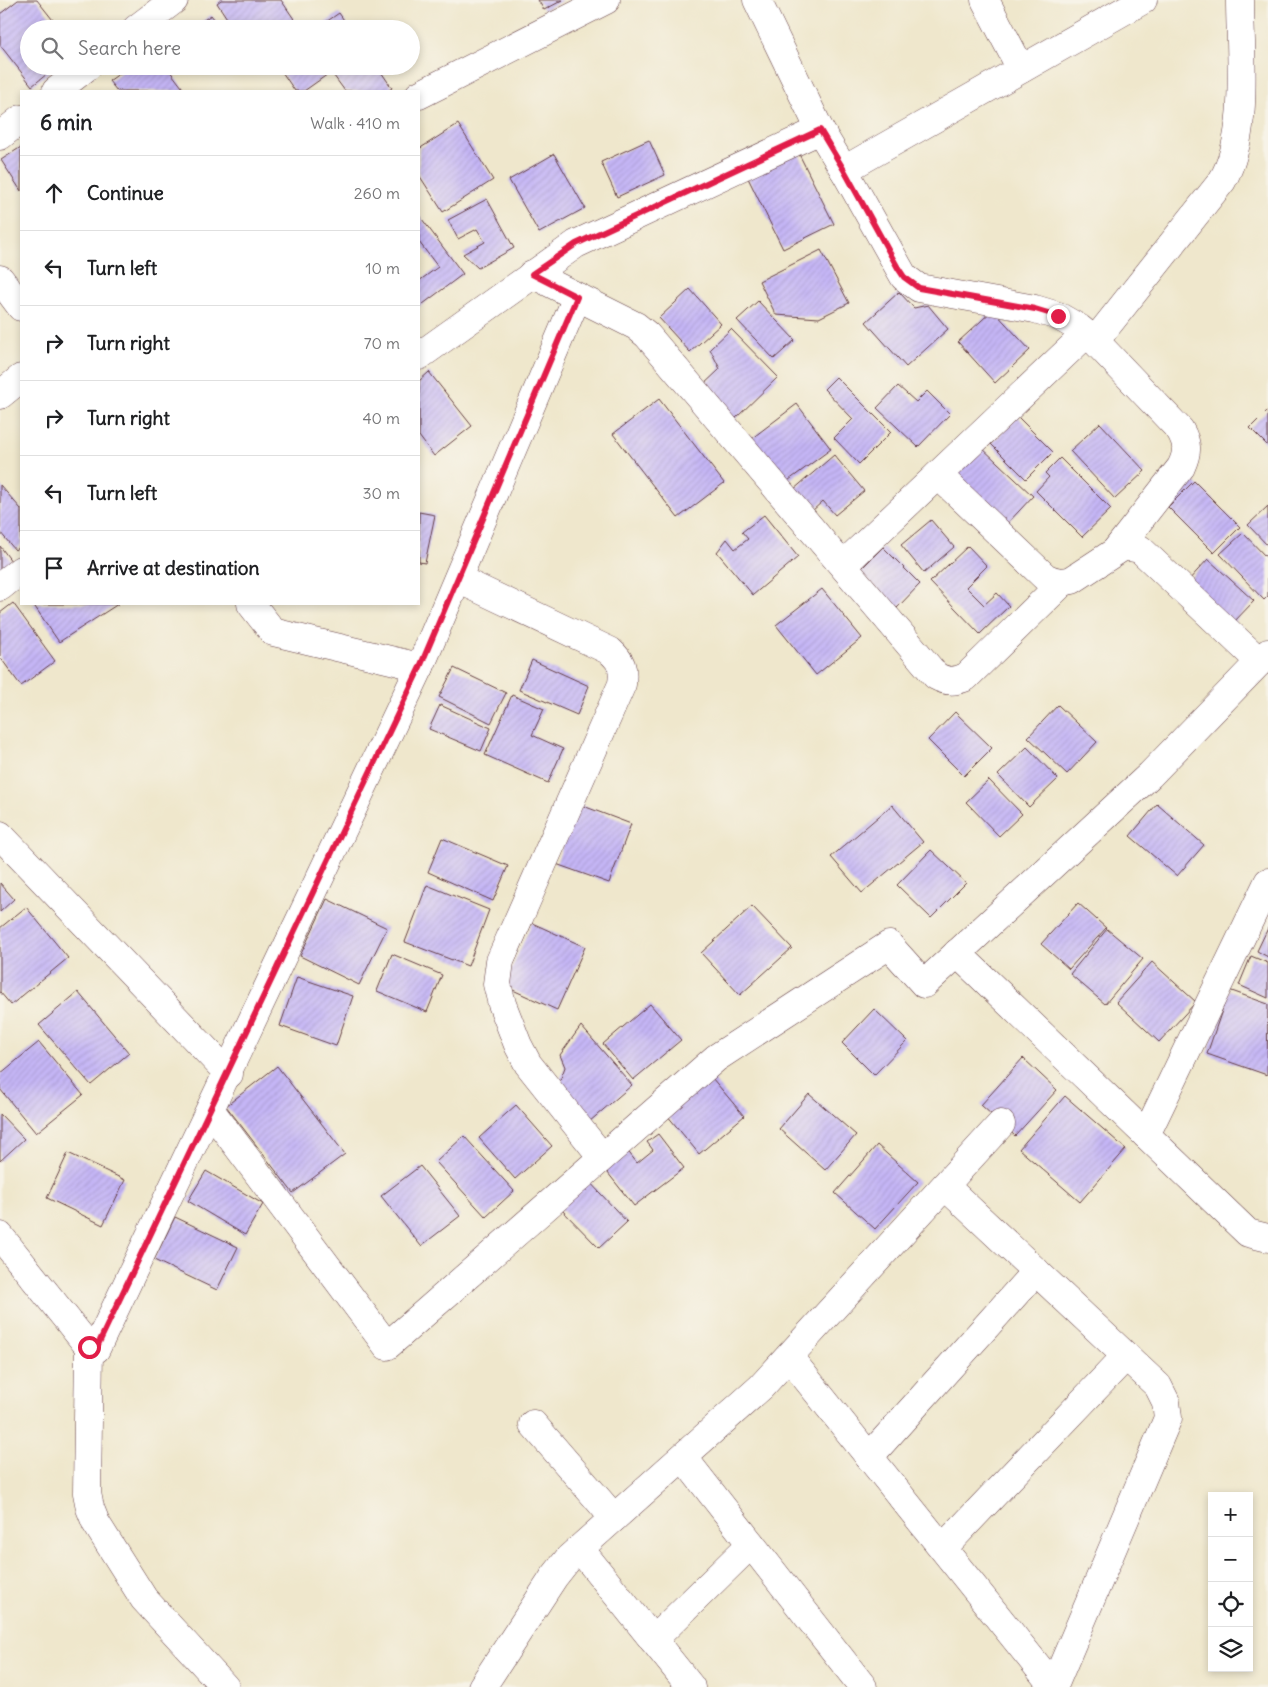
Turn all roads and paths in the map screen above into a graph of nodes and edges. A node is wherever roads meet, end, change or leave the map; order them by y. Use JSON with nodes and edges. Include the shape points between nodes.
{"nodes":[{"id":1,"x":174,"y":0,"type":"edge"},
{"id":2,"x":606,"y":0,"type":"edge"},
{"id":3,"x":757,"y":0,"type":"edge"},
{"id":4,"x":985,"y":0,"type":"edge"},
{"id":5,"x":1142,"y":0,"type":"edge"},
{"id":6,"x":1240,"y":0,"type":"edge"},
{"id":7,"x":148,"y":20,"type":"edge"},
{"id":8,"x":1021,"y":69,"type":"junction"},
{"id":9,"x":76,"y":75,"type":"edge"},
{"id":10,"x":57,"y":90,"type":"edge"},
{"id":11,"x":420,"y":94,"type":"edge"},
{"id":12,"x":20,"y":120,"type":"edge"},
{"id":13,"x":820,"y":130,"type":"junction"},
{"id":14,"x":0,"y":136,"type":"edge"},
{"id":15,"x":844,"y":170,"type":"junction"},
{"id":16,"x":532,"y":274,"type":"junction"},
{"id":17,"x":0,"y":279,"type":"edge"},
{"id":18,"x":577,"y":297,"type":"junction"},
{"id":19,"x":20,"y":306,"type":"edge"},
{"id":20,"x":1091,"y":338,"type":"junction"},
{"id":21,"x":420,"y":355,"type":"edge"},
{"id":22,"x":20,"y":379,"type":"edge"},
{"id":23,"x":0,"y":395,"type":"edge"},
{"id":24,"x":938,"y":475,"type":"junction"},
{"id":25,"x":1117,"y":549,"type":"junction"},
{"id":26,"x":842,"y":566,"type":"junction"},
{"id":27,"x":20,"y":571,"type":"edge"},
{"id":28,"x":458,"y":579,"type":"junction"},
{"id":29,"x":1063,"y":582,"type":"junction"},
{"id":30,"x":0,"y":587,"type":"edge"},
{"id":31,"x":252,"y":605,"type":"edge"},
{"id":32,"x":1264,"y":657,"type":"edge"},
{"id":33,"x":420,"y":667,"type":"junction"},
{"id":34,"x":0,"y":835,"type":"edge"},
{"id":35,"x":1268,"y":882,"type":"edge"},
{"id":36,"x":957,"y":953,"type":"junction"},
{"id":37,"x":229,"y":1074,"type":"junction"},
{"id":38,"x":211,"y":1112,"type":"junction"},
{"id":39,"x":1002,"y":1124,"type":"dead end"},
{"id":40,"x":1146,"y":1134,"type":"junction"},
{"id":41,"x":602,"y":1157,"type":"junction"},
{"id":42,"x":945,"y":1186,"type":"junction"},
{"id":43,"x":0,"y":1236,"type":"edge"},
{"id":44,"x":1268,"y":1238,"type":"edge"},
{"id":45,"x":1036,"y":1271,"type":"junction"},
{"id":46,"x":89,"y":1347,"type":"junction"},
{"id":47,"x":1126,"y":1356,"type":"junction"},
{"id":48,"x":789,"y":1357,"type":"junction"},
{"id":49,"x":533,"y":1424,"type":"dead end"},
{"id":50,"x":683,"y":1457,"type":"junction"},
{"id":51,"x":869,"y":1457,"type":"junction"},
{"id":52,"x":614,"y":1518,"type":"junction"},
{"id":53,"x":751,"y":1544,"type":"junction"},
{"id":54,"x":942,"y":1548,"type":"junction"},
{"id":55,"x":580,"y":1549,"type":"junction"},
{"id":56,"x":653,"y":1640,"type":"junction"},
{"id":57,"x":226,"y":1687,"type":"edge"},
{"id":58,"x":482,"y":1687,"type":"edge"},
{"id":59,"x":691,"y":1687,"type":"edge"},
{"id":60,"x":863,"y":1687,"type":"edge"},
{"id":61,"x":1054,"y":1687,"type":"edge"}],
"edges":[{"from":1,"to":7,"type":"street"},
{"from":2,"to":11,"type":"street"},
{"from":3,"to":13,"type":"street"},
{"from":4,"to":8,"type":"street"},
{"from":5,"to":8,"type":"street"},
{"from":6,"to":20,"type":"street","via":[[1240,120],[1231,166]]},
{"from":8,"to":15,"type":"street"},
{"from":9,"to":10,"type":"street"},
{"from":12,"to":14,"type":"street"},
{"from":13,"to":15,"type":"street"},
{"from":13,"to":16,"type":"street","via":[[576,244]]},
{"from":15,"to":20,"type":"street","via":[[898,268],[911,284],[1035,309],[1058,316]]},
{"from":16,"to":18,"type":"street"},
{"from":16,"to":21,"type":"street"},
{"from":17,"to":19,"type":"street"},
{"from":18,"to":26,"type":"street","via":[[636,326],[647,335]]},
{"from":18,"to":28,"type":"street"},
{"from":20,"to":24,"type":"street"},
{"from":20,"to":25,"type":"street","via":[[1180,430],[1186,442],[1186,455],[1181,467]]},
{"from":22,"to":23,"type":"street"},
{"from":24,"to":26,"type":"street"},
{"from":24,"to":29,"type":"street","via":[[1045,576],[1054,582]]},
{"from":25,"to":29,"type":"street","via":[[1072,580]]},
{"from":25,"to":32,"type":"street","via":[[1132,546],[1140,549]]},
{"from":26,"to":29,"type":"street","via":[[936,676],[945,681],[966,677]]},
{"from":27,"to":30,"type":"street"},
{"from":28,"to":33,"type":"street"},
{"from":28,"to":41,"type":"street","via":[[610,651],[620,660],[624,670],[622,684],[500,961],[497,984],[502,1004],[528,1064]]},
{"from":31,"to":33,"type":"street","via":[[273,632]]},
{"from":32,"to":36,"type":"street","via":[[1150,774]]},
{"from":33,"to":37,"type":"street"},
{"from":34,"to":37,"type":"street"},
{"from":35,"to":40,"type":"street"},
{"from":36,"to":40,"type":"street"},
{"from":36,"to":41,"type":"street","via":[[924,984],[889,945],[716,1058]]},
{"from":37,"to":38,"type":"street"},
{"from":38,"to":41,"type":"street","via":[[387,1346]]},
{"from":38,"to":46,"type":"street","via":[[96,1349]]},
{"from":39,"to":42,"type":"street"},
{"from":40,"to":44,"type":"street","via":[[1248,1233]]},
{"from":42,"to":45,"type":"street"},
{"from":42,"to":48,"type":"street"},
{"from":43,"to":46,"type":"street"},
{"from":45,"to":47,"type":"street"},
{"from":45,"to":51,"type":"street"},
{"from":46,"to":57,"type":"street","via":[[88,1494],[96,1523],[152,1608]]},
{"from":47,"to":54,"type":"street"},
{"from":47,"to":61,"type":"street","via":[[1158,1386],[1166,1402],[1168,1418]]},
{"from":48,"to":50,"type":"street","via":[[761,1387]]},
{"from":48,"to":51,"type":"street"},
{"from":49,"to":52,"type":"street"},
{"from":50,"to":52,"type":"street"},
{"from":50,"to":53,"type":"street"},
{"from":51,"to":54,"type":"street"},
{"from":52,"to":55,"type":"street"},
{"from":53,"to":56,"type":"street"},
{"from":53,"to":60,"type":"street"},
{"from":54,"to":61,"type":"street"},
{"from":55,"to":56,"type":"street"},
{"from":55,"to":58,"type":"street","via":[[554,1577]]},
{"from":56,"to":59,"type":"street"}]}
